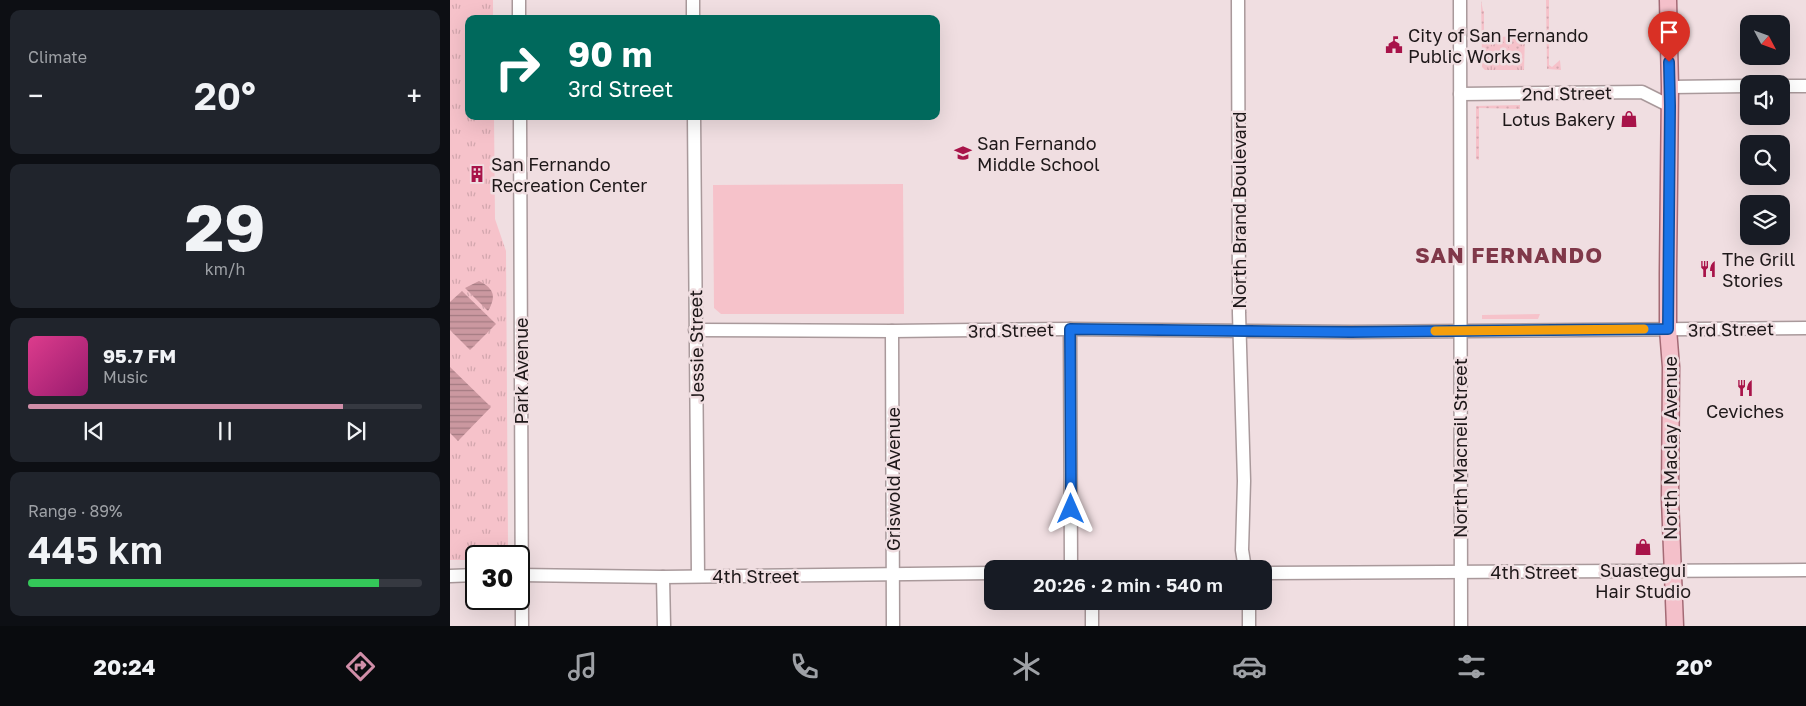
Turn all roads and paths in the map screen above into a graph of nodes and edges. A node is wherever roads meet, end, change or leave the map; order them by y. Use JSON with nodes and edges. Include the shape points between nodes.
{"nodes":[{"id":1,"x":519,"y":0,"type":"edge"},
{"id":2,"x":693,"y":0,"type":"edge"},
{"id":3,"x":1238,"y":0,"type":"edge"},
{"id":4,"x":1460,"y":0,"type":"edge"},
{"id":5,"x":1668,"y":0,"type":"edge"},
{"id":6,"x":519,"y":15,"type":"edge"},
{"id":7,"x":693,"y":15,"type":"edge"},
{"id":8,"x":1740,"y":86,"type":"edge"},
{"id":9,"x":1790,"y":86,"type":"edge"},
{"id":10,"x":1806,"y":86,"type":"edge"},
{"id":11,"x":1670,"y":88,"type":"junction"},
{"id":12,"x":1460,"y":94,"type":"junction"},
{"id":13,"x":1670,"y":106,"type":"junction"},
{"id":14,"x":520,"y":120,"type":"edge"},
{"id":15,"x":694,"y":120,"type":"edge"},
{"id":16,"x":1806,"y":328,"type":"edge"},
{"id":17,"x":1070,"y":329,"type":"junction"},
{"id":18,"x":1668,"y":329,"type":"junction"},
{"id":19,"x":695,"y":330,"type":"junction"},
{"id":20,"x":1240,"y":330,"type":"junction"},
{"id":21,"x":892,"y":331,"type":"junction"},
{"id":22,"x":1460,"y":331,"type":"junction"},
{"id":23,"x":521,"y":545,"type":"edge"},
{"id":24,"x":1071,"y":560,"type":"edge"},
{"id":25,"x":1244,"y":560,"type":"edge"},
{"id":26,"x":1806,"y":570,"type":"edge"},
{"id":27,"x":1672,"y":571,"type":"junction"},
{"id":28,"x":1461,"y":572,"type":"junction"},
{"id":29,"x":984,"y":573,"type":"edge"},
{"id":30,"x":1272,"y":573,"type":"edge"},
{"id":31,"x":465,"y":575,"type":"edge"},
{"id":32,"x":530,"y":575,"type":"edge"},
{"id":33,"x":893,"y":575,"type":"junction"},
{"id":34,"x":450,"y":576,"type":"edge"},
{"id":35,"x":698,"y":576,"type":"junction"},
{"id":36,"x":663,"y":577,"type":"junction"},
{"id":37,"x":522,"y":610,"type":"edge"},
{"id":38,"x":1092,"y":610,"type":"edge"},
{"id":39,"x":1249,"y":610,"type":"edge"},
{"id":40,"x":522,"y":626,"type":"edge"},
{"id":41,"x":664,"y":626,"type":"edge"},
{"id":42,"x":893,"y":626,"type":"edge"},
{"id":43,"x":1092,"y":626,"type":"edge"},
{"id":44,"x":1249,"y":626,"type":"edge"},
{"id":45,"x":1461,"y":626,"type":"edge"},
{"id":46,"x":1675,"y":626,"type":"edge"}],
"edges":[{"from":1,"to":6,"type":"street"},
{"from":2,"to":7,"type":"street"},
{"from":3,"to":20,"type":"street","name":"North Brand Boulevard"},
{"from":4,"to":12,"type":"street","name":"North Macneil Street"},
{"from":5,"to":11,"type":"main road","name":"North Maclay Avenue"},
{"from":8,"to":11,"type":"street"},
{"from":9,"to":10,"type":"street"},
{"from":11,"to":13,"type":"main road","name":"North Maclay Avenue"},
{"from":12,"to":13,"type":"street","name":"2nd Street","via":[[1642,92]]},
{"from":12,"to":22,"type":"street","name":"North Macneil Street"},
{"from":13,"to":18,"type":"main road","name":"North Maclay Avenue"},
{"from":14,"to":23,"type":"street","name":"Park Avenue"},
{"from":15,"to":19,"type":"street","name":"Jessie Street"},
{"from":16,"to":18,"type":"street","name":"3rd Street"},
{"from":17,"to":20,"type":"street","name":"3rd Street"},
{"from":17,"to":21,"type":"street","name":"3rd Street"},
{"from":17,"to":24,"type":"street"},
{"from":18,"to":22,"type":"street","name":"3rd Street"},
{"from":18,"to":27,"type":"main road","name":"North Maclay Avenue"},
{"from":19,"to":21,"type":"street","name":"3rd Street"},
{"from":19,"to":35,"type":"street","name":"Jessie Street"},
{"from":20,"to":22,"type":"street","name":"3rd Street"},
{"from":20,"to":25,"type":"street","name":"North Brand Boulevard"},
{"from":21,"to":33,"type":"street","name":"Griswold Avenue"},
{"from":22,"to":28,"type":"street","name":"North Macneil Street"},
{"from":26,"to":27,"type":"street","name":"4th Street"},
{"from":27,"to":28,"type":"street","name":"4th Street"},
{"from":27,"to":46,"type":"main road","name":"North Maclay Avenue"},
{"from":28,"to":30,"type":"street","name":"4th Street"},
{"from":28,"to":45,"type":"street","name":"North Macneil Street"},
{"from":29,"to":33,"type":"street","name":"4th Street"},
{"from":31,"to":34,"type":"street"},
{"from":32,"to":36,"type":"street","name":"4th Street"},
{"from":33,"to":35,"type":"street","name":"4th Street"},
{"from":33,"to":42,"type":"street","name":"Griswold Avenue"},
{"from":35,"to":36,"type":"street","name":"4th Street"},
{"from":36,"to":41,"type":"street"},
{"from":37,"to":40,"type":"street","name":"Park Avenue"},
{"from":38,"to":43,"type":"street"},
{"from":39,"to":44,"type":"street"}]}
